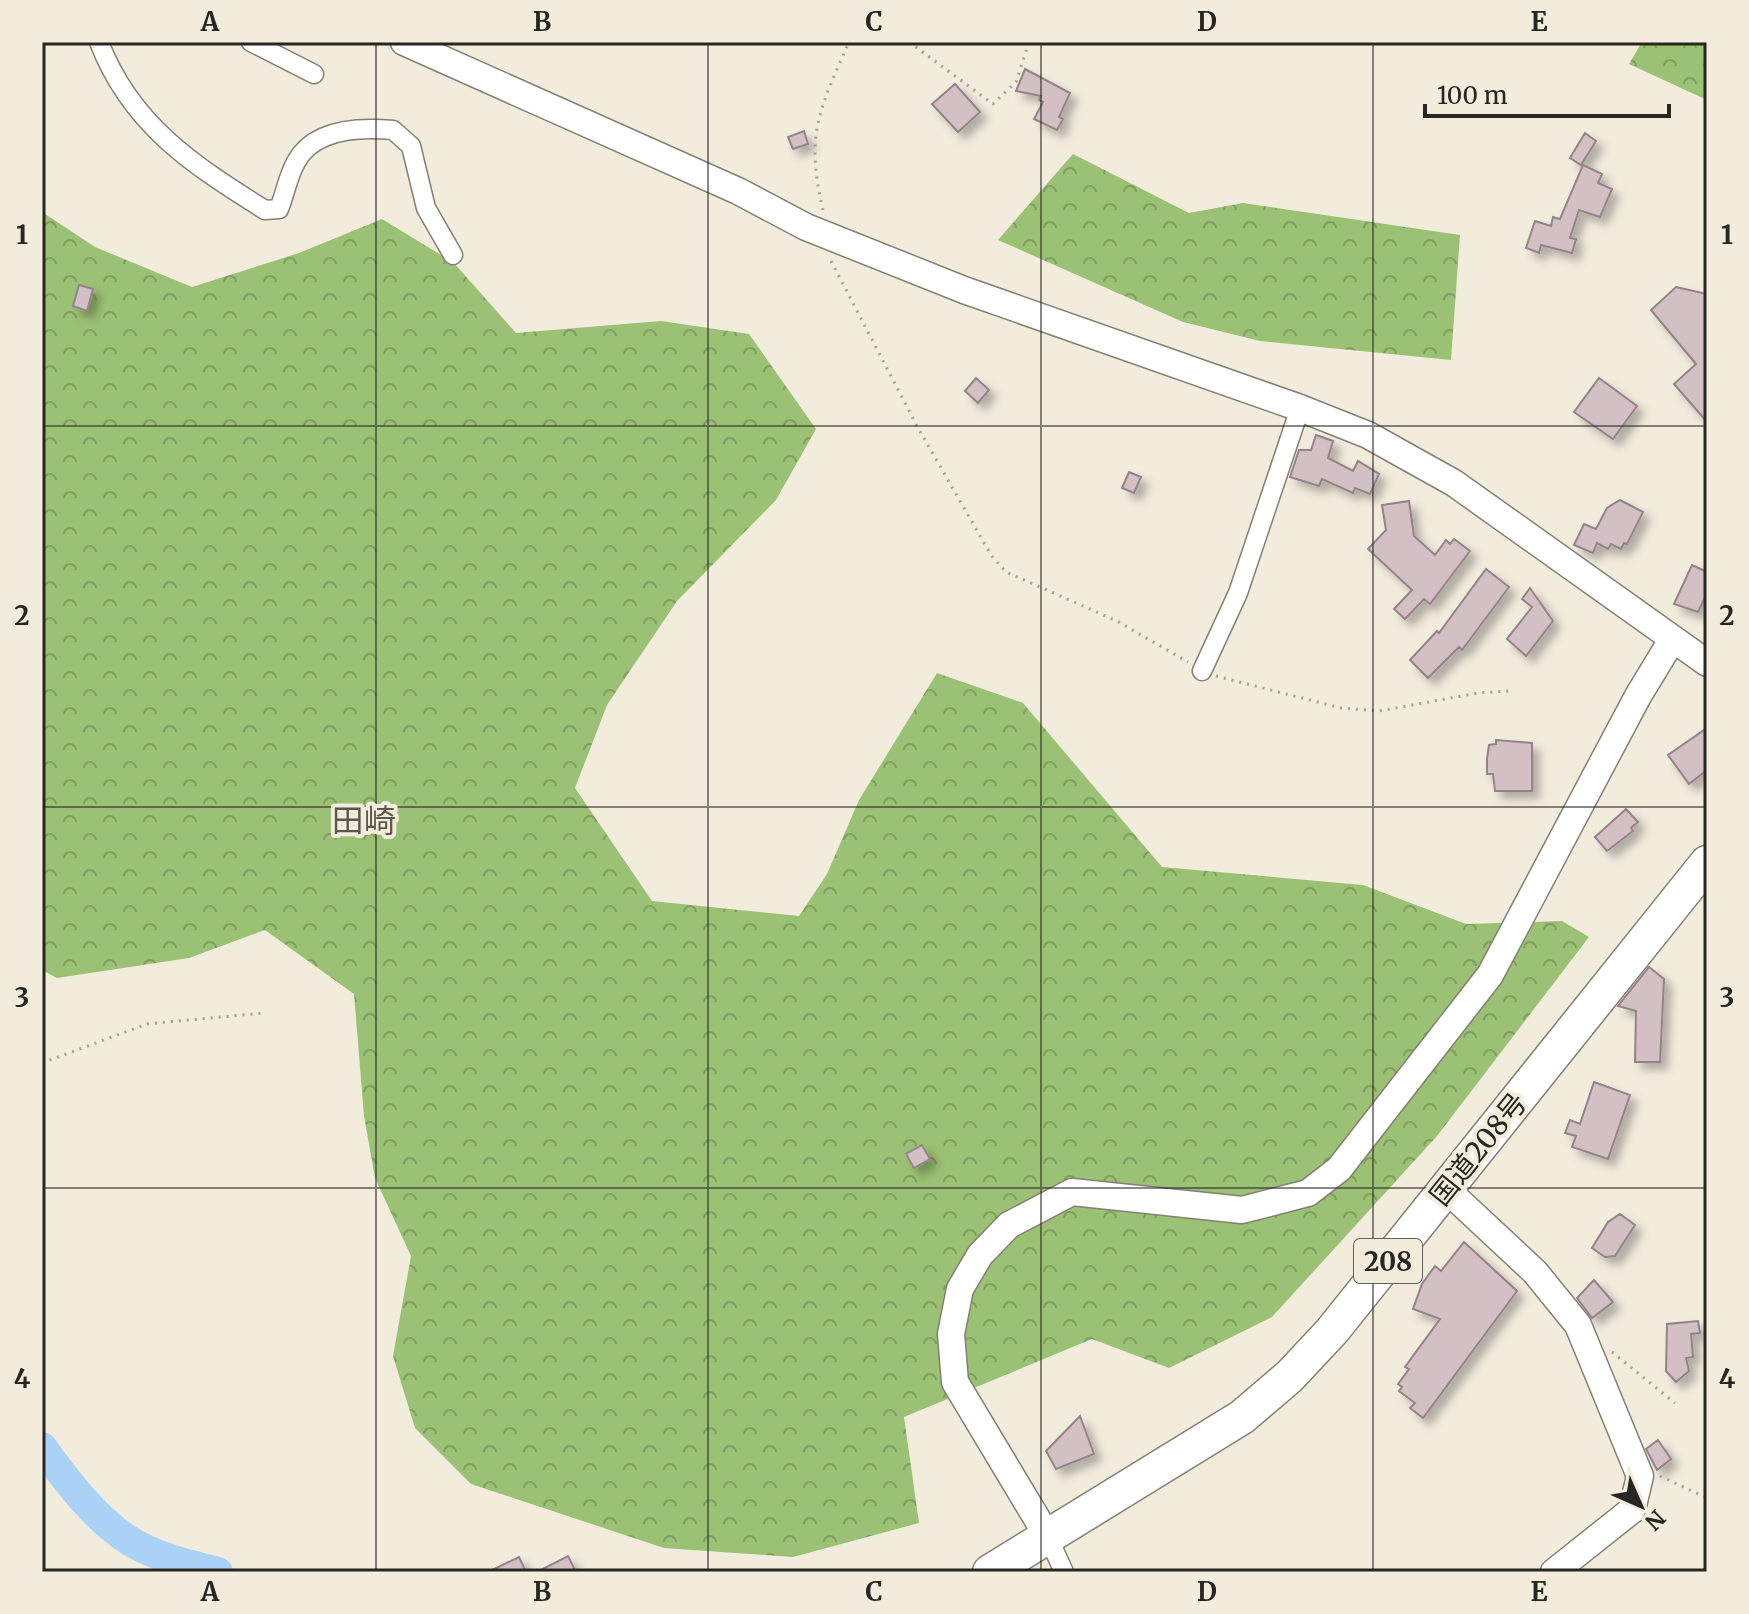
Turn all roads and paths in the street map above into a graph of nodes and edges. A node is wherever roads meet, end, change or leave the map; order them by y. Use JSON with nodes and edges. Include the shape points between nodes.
{"nodes":[{"id":1,"x":100,"y":42,"type":"edge"},
{"id":2,"x":251,"y":42,"type":"edge"},
{"id":3,"x":404,"y":42,"type":"edge"},
{"id":4,"x":849,"y":42,"type":"edge"},
{"id":5,"x":909,"y":42,"type":"edge"},
{"id":6,"x":1029,"y":42,"type":"edge"},
{"id":7,"x":314,"y":74,"type":"dead end"},
{"id":8,"x":820,"y":232,"type":"junction"},
{"id":9,"x":453,"y":255,"type":"dead end"},
{"id":10,"x":1300,"y":408,"type":"junction"},
{"id":11,"x":1672,"y":640,"type":"junction"},
{"id":12,"x":1707,"y":663,"type":"edge"},
{"id":13,"x":1202,"y":671,"type":"junction"},
{"id":14,"x":1510,"y":691,"type":"dead end"},
{"id":15,"x":1707,"y":863,"type":"edge"},
{"id":16,"x":263,"y":1013,"type":"dead end"},
{"id":17,"x":42,"y":1063,"type":"edge"},
{"id":18,"x":1446,"y":1189,"type":"junction"},
{"id":19,"x":1578,"y":1325,"type":"junction"},
{"id":20,"x":1675,"y":1403,"type":"dead end"},
{"id":21,"x":1640,"y":1476,"type":"junction"},
{"id":22,"x":1707,"y":1498,"type":"edge"},
{"id":23,"x":1048,"y":1537,"type":"junction"},
{"id":24,"x":990,"y":1572,"type":"edge"},
{"id":25,"x":1064,"y":1572,"type":"edge"},
{"id":26,"x":1554,"y":1572,"type":"edge"}],
"edges":[{"from":1,"to":9,"type":"street","via":[[108,66],[142,115],[184,159],[265,210],[279,209],[296,160],[312,144],[337,131],[393,130],[411,146],[426,208]]},
{"from":2,"to":7,"type":"street"},
{"from":3,"to":8,"type":"street"},
{"from":4,"to":8,"type":"path","via":[[814,128]]},
{"from":5,"to":6,"type":"path","via":[[993,104],[1016,82]]},
{"from":8,"to":10,"type":"street","via":[[964,290]]},
{"from":8,"to":13,"type":"path","via":[[991,555],[1006,572],[1117,621]]},
{"from":10,"to":11,"type":"street","via":[[1368,435],[1454,483]]},
{"from":10,"to":13,"type":"street","via":[[1238,593]]},
{"from":11,"to":12,"type":"street"},
{"from":11,"to":23,"type":"street","via":[[1490,975],[1339,1169],[1308,1193],[1242,1210],[1072,1192],[1009,1225],[980,1255],[960,1289],[951,1334],[955,1382]]},
{"from":13,"to":14,"type":"path","via":[[1366,710]]},
{"from":15,"to":18,"type":"highway","name":"国道208号","number":"208"},
{"from":16,"to":17,"type":"path","via":[[147,1024]]},
{"from":18,"to":19,"type":"street","via":[[1535,1272]]},
{"from":18,"to":23,"type":"highway","name":"国道208号","number":"208","via":[[1290,1376],[1242,1417]]},
{"from":19,"to":20,"type":"path"},
{"from":19,"to":21,"type":"street"},
{"from":21,"to":22,"type":"path","via":[[1660,1476]]},
{"from":21,"to":26,"type":"street","via":[[1632,1510]]},
{"from":23,"to":24,"type":"highway","name":"国道208号","number":"208"},
{"from":23,"to":25,"type":"street"}]}
